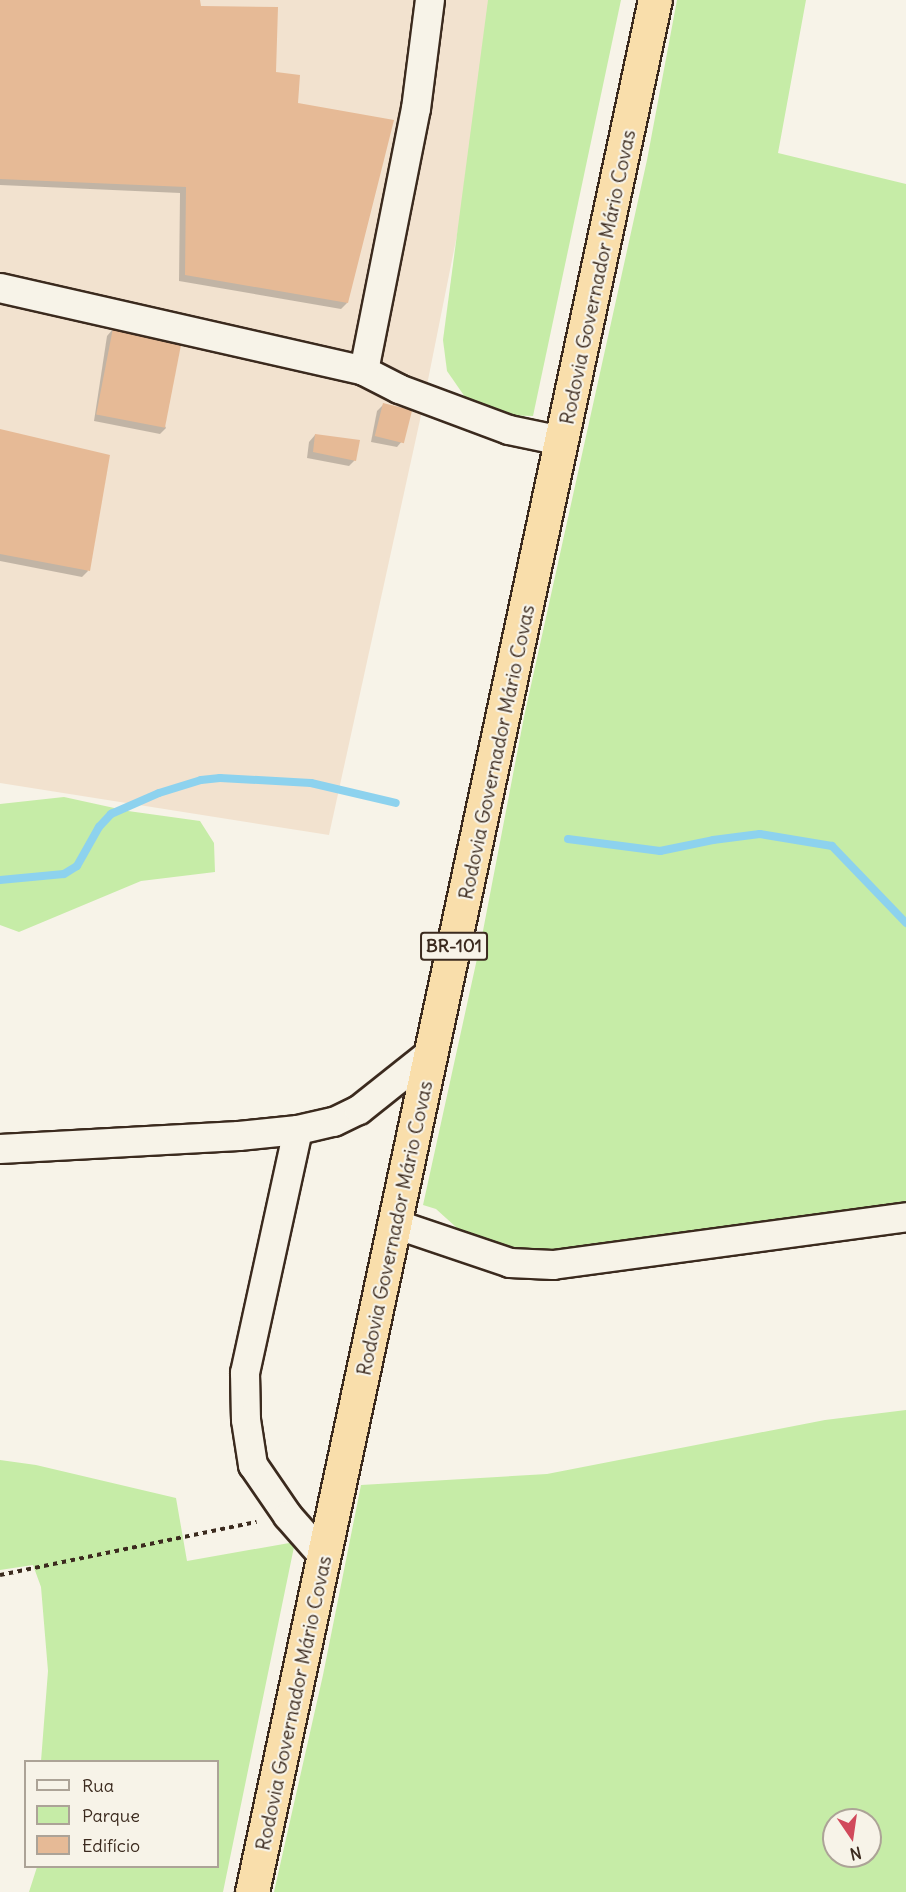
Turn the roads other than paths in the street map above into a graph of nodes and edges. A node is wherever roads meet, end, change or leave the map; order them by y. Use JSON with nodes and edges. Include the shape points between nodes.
{"nodes":[{"id":1,"x":430,"y":0,"type":"edge"},
{"id":2,"x":655,"y":0,"type":"edge"},
{"id":3,"x":0,"y":288,"type":"edge"},
{"id":4,"x":364,"y":371,"type":"junction"},
{"id":5,"x":562,"y":441,"type":"junction"},
{"id":6,"x":432,"y":1052,"type":"junction"},
{"id":7,"x":298,"y":1130,"type":"junction"},
{"id":8,"x":0,"y":1149,"type":"edge"},
{"id":9,"x":906,"y":1217,"type":"edge"},
{"id":10,"x":395,"y":1224,"type":"junction"},
{"id":11,"x":324,"y":1557,"type":"junction"},
{"id":12,"x":252,"y":1892,"type":"edge"}],
"edges":[{"from":1,"to":4,"type":"street","via":[[416,109]]},
{"from":2,"to":5,"type":"highway","name":"Rodovia Governador Mário Covas","number":"BR-101"},
{"from":3,"to":4,"type":"street"},
{"from":4,"to":5,"type":"street","via":[[399,389],[509,430]]},
{"from":5,"to":6,"type":"highway","name":"Rodovia Governador Mário Covas","number":"BR-101"},
{"from":6,"to":7,"type":"street","via":[[359,1110],[334,1122]]},
{"from":6,"to":10,"type":"highway","name":"Rodovia Governador Mário Covas","number":"BR-101"},
{"from":7,"to":8,"type":"street"},
{"from":7,"to":11,"type":"street","via":[[245,1373],[246,1420],[253,1465],[288,1516]]},
{"from":9,"to":10,"type":"street","via":[[553,1265],[510,1263]]},
{"from":10,"to":11,"type":"highway","name":"Rodovia Governador Mário Covas","number":"BR-101"},
{"from":11,"to":12,"type":"highway","name":"Rodovia Governador Mário Covas","number":"BR-101"}]}
